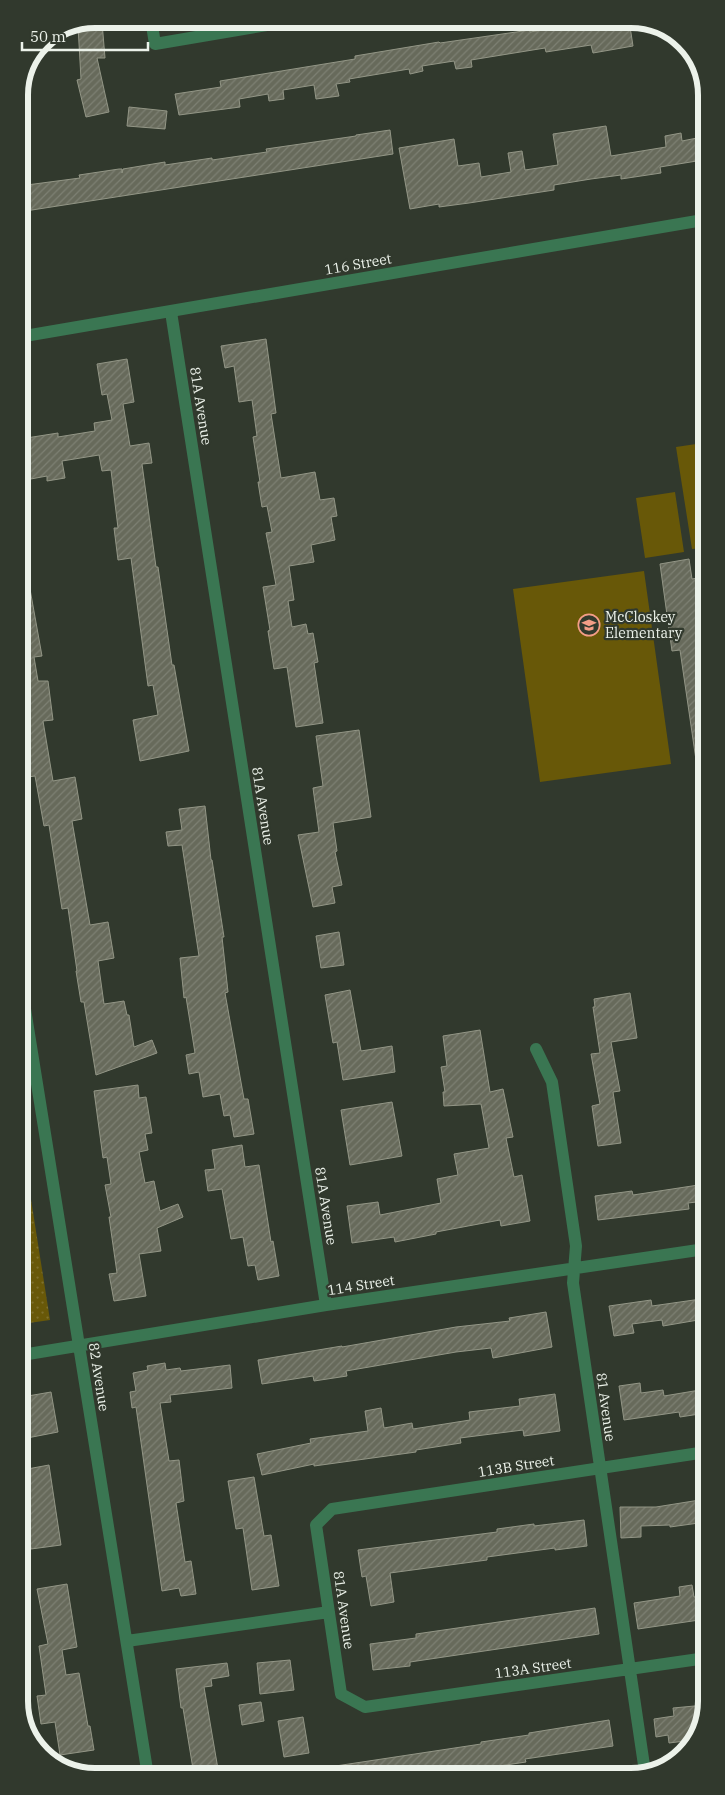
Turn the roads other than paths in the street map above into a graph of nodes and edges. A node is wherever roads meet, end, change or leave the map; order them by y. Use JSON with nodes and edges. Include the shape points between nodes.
{"nodes":[{"id":1,"x":152,"y":27,"type":"edge"},
{"id":2,"x":254,"y":27,"type":"edge"},
{"id":3,"x":698,"y":221,"type":"edge"},
{"id":4,"x":171,"y":312,"type":"junction"},
{"id":5,"x":28,"y":336,"type":"edge"},
{"id":6,"x":27,"y":1025,"type":"edge"},
{"id":7,"x":536,"y":1049,"type":"dead end"},
{"id":8,"x":698,"y":1250,"type":"edge"},
{"id":9,"x":574,"y":1267,"type":"junction"},
{"id":10,"x":326,"y":1305,"type":"junction"},
{"id":11,"x":78,"y":1345,"type":"junction"},
{"id":12,"x":27,"y":1354,"type":"edge"},
{"id":13,"x":698,"y":1453,"type":"edge"},
{"id":14,"x":600,"y":1468,"type":"junction"},
{"id":15,"x":332,"y":1509,"type":"joint"},
{"id":16,"x":329,"y":1612,"type":"junction"},
{"id":17,"x":126,"y":1641,"type":"junction"},
{"id":18,"x":698,"y":1659,"type":"edge"},
{"id":19,"x":629,"y":1669,"type":"junction"},
{"id":20,"x":365,"y":1707,"type":"joint"},
{"id":21,"x":644,"y":1766,"type":"edge"},
{"id":22,"x":147,"y":1767,"type":"edge"}],
"edges":[{"from":1,"to":2,"type":"street","via":[[155,44]]},
{"from":3,"to":4,"type":"street","name":"116 Street"},
{"from":4,"to":5,"type":"street","name":"116 Street"},
{"from":4,"to":10,"type":"street","name":"81A Avenue"},
{"from":6,"to":11,"type":"street","name":"82 Avenue"},
{"from":7,"to":9,"type":"street","name":"81 Avenue","via":[[552,1082],[576,1246]]},
{"from":8,"to":9,"type":"street","name":"114 Street"},
{"from":9,"to":10,"type":"street","name":"114 Street"},
{"from":9,"to":14,"type":"street","name":"81 Avenue","via":[[573,1283]]},
{"from":10,"to":11,"type":"street","name":"114 Street"},
{"from":11,"to":12,"type":"street","name":"114 Street"},
{"from":11,"to":17,"type":"street","name":"82 Avenue"},
{"from":13,"to":14,"type":"street","name":"113B Street"},
{"from":14,"to":15,"type":"street","name":"113B Street"},
{"from":14,"to":19,"type":"street","name":"81 Avenue"},
{"from":15,"to":16,"type":"street","name":"81A Avenue","via":[[316,1525]]},
{"from":16,"to":17,"type":"street"},
{"from":16,"to":20,"type":"street","name":"81A Avenue","via":[[341,1694]]},
{"from":17,"to":22,"type":"street","name":"82 Avenue"},
{"from":18,"to":19,"type":"street","name":"113A Street"},
{"from":19,"to":20,"type":"street","name":"113A Street"},
{"from":19,"to":21,"type":"street","name":"81 Avenue"}]}
